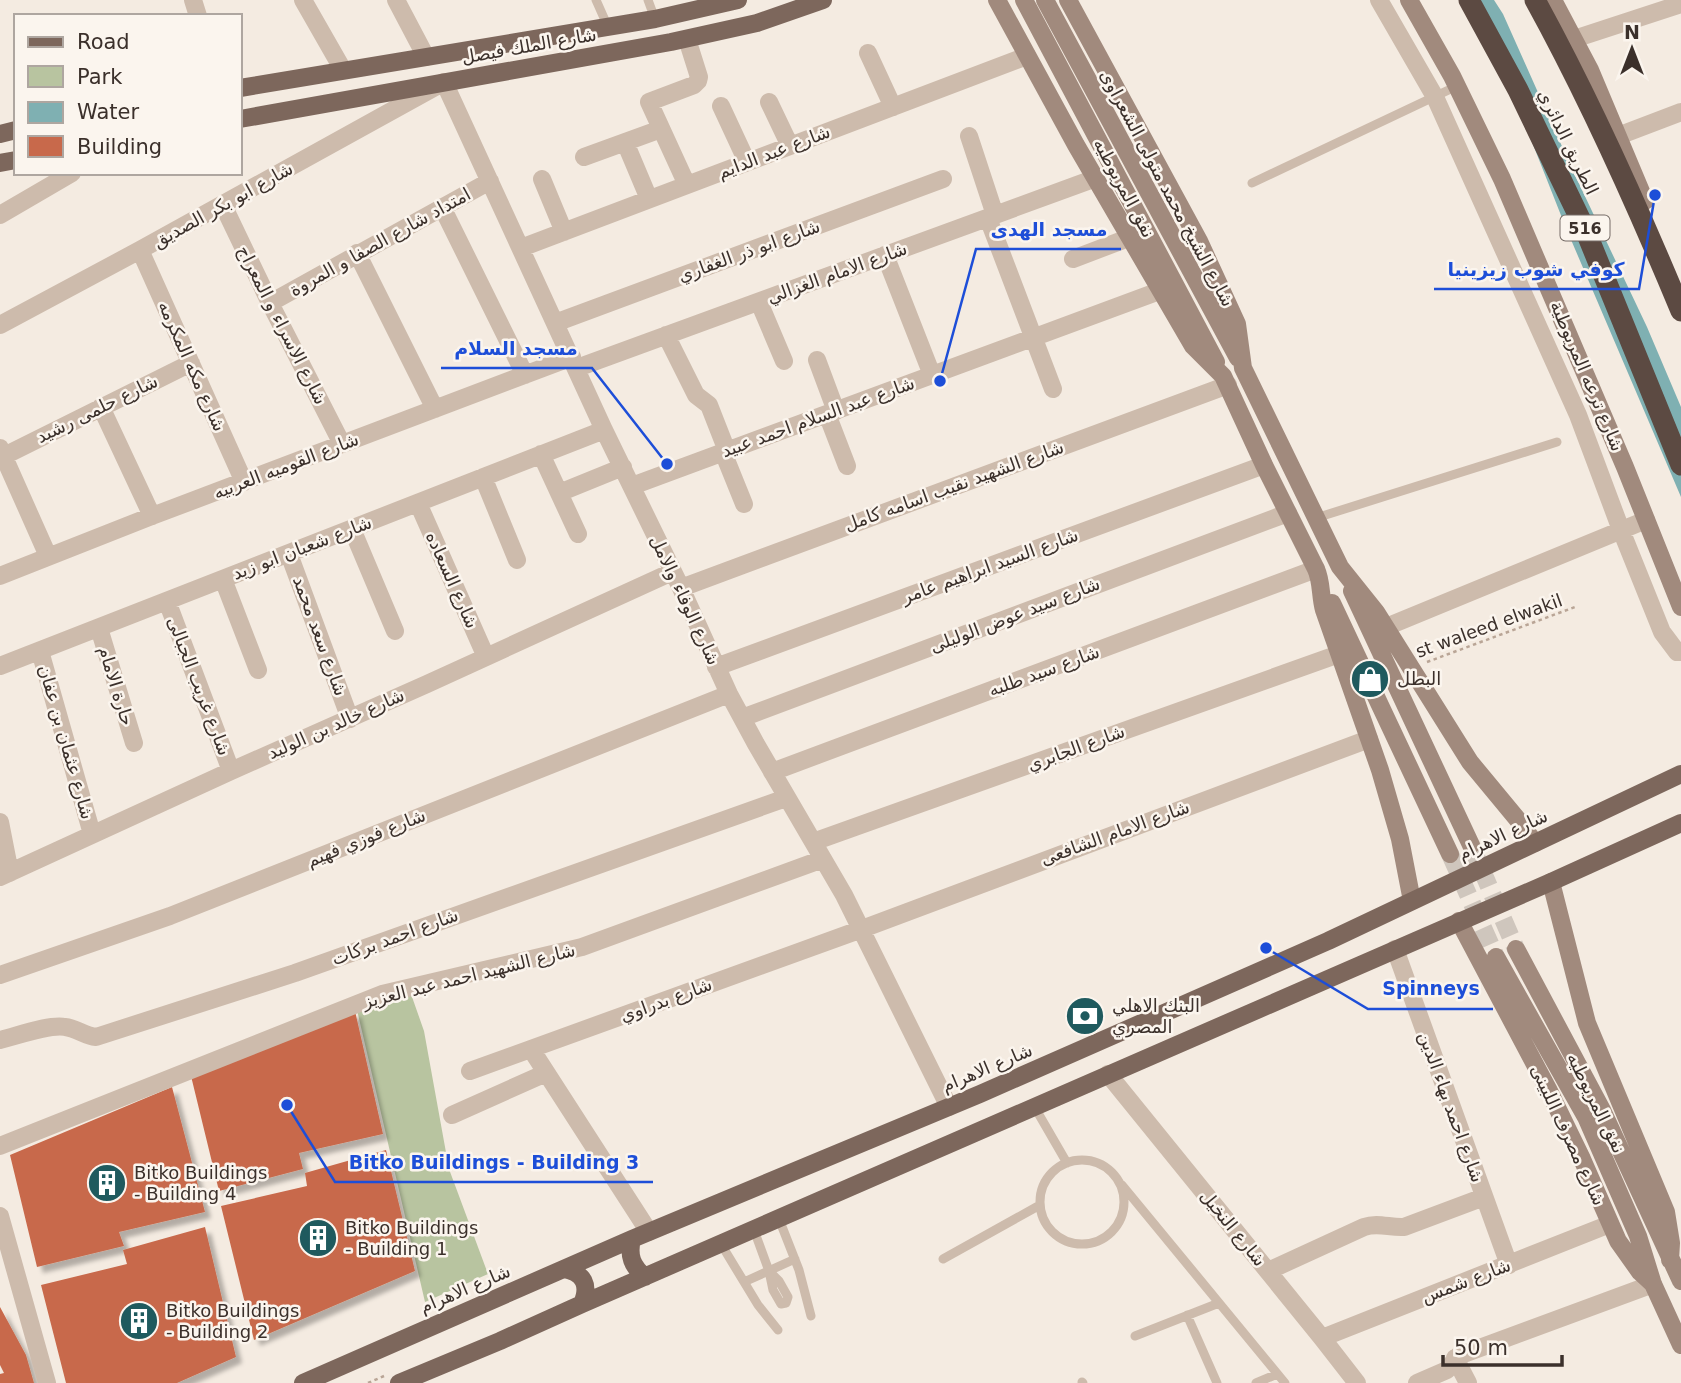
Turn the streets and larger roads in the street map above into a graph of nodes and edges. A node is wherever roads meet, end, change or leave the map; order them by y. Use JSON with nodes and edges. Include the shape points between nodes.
{"nodes":[{"id":1,"x":303,"y":0,"type":"edge"},
{"id":2,"x":397,"y":0,"type":"edge"},
{"id":3,"x":738,"y":0,"type":"edge"},
{"id":4,"x":823,"y":0,"type":"edge"},
{"id":5,"x":997,"y":0,"type":"edge"},
{"id":6,"x":1024,"y":0,"type":"edge"},
{"id":7,"x":1045,"y":0,"type":"edge"},
{"id":8,"x":1068,"y":0,"type":"edge"},
{"id":9,"x":1379,"y":0,"type":"edge"},
{"id":10,"x":1409,"y":0,"type":"edge"},
{"id":11,"x":1469,"y":0,"type":"edge"},
{"id":12,"x":1535,"y":0,"type":"edge"},
{"id":13,"x":1553,"y":0,"type":"edge"},
{"id":14,"x":1681,"y":4,"type":"edge"},
{"id":15,"x":665,"y":12,"type":"edge"},
{"id":16,"x":687,"y":38,"type":"junction"},
{"id":17,"x":1574,"y":39,"type":"junction"},
{"id":18,"x":868,"y":53,"type":"dead end"},
{"id":19,"x":1027,"y":56,"type":"junction"},
{"id":20,"x":426,"y":57,"type":"junction"},
{"id":21,"x":343,"y":70,"type":"junction"},
{"id":22,"x":444,"y":82,"type":"junction"},
{"id":23,"x":242,"y":88,"type":"edge"},
{"id":24,"x":769,"y":102,"type":"dead end"},
{"id":25,"x":721,"y":106,"type":"dead end"},
{"id":26,"x":893,"y":107,"type":"junction"},
{"id":27,"x":1681,"y":112,"type":"edge"},
{"id":28,"x":242,"y":119,"type":"edge"},
{"id":29,"x":661,"y":129,"type":"junction"},
{"id":30,"x":969,"y":136,"type":"dead end"},
{"id":31,"x":1618,"y":136,"type":"junction"},
{"id":32,"x":625,"y":142,"type":"junction"},
{"id":33,"x":790,"y":146,"type":"junction"},
{"id":34,"x":584,"y":157,"type":"dead end"},
{"id":35,"x":747,"y":162,"type":"junction"},
{"id":36,"x":69,"y":175,"type":"edge"},
{"id":37,"x":1096,"y":178,"type":"junction"},
{"id":38,"x":542,"y":179,"type":"dead end"},
{"id":39,"x":943,"y":180,"type":"dead end"},
{"id":40,"x":490,"y":181,"type":"junction"},
{"id":41,"x":687,"y":185,"type":"junction"},
{"id":42,"x":649,"y":199,"type":"junction"},
{"id":43,"x":223,"y":205,"type":"junction"},
{"id":44,"x":442,"y":207,"type":"junction"},
{"id":45,"x":0,"y":215,"type":"edge"},
{"id":46,"x":991,"y":216,"type":"junction"},
{"id":47,"x":564,"y":232,"type":"junction"},
{"id":48,"x":1131,"y":237,"type":"junction"},
{"id":49,"x":521,"y":248,"type":"junction"},
{"id":50,"x":141,"y":250,"type":"junction"},
{"id":51,"x":357,"y":253,"type":"junction"},
{"id":52,"x":885,"y":256,"type":"junction"},
{"id":53,"x":1073,"y":259,"type":"dead end"},
{"id":54,"x":1680,"y":284,"type":"edge"},
{"id":55,"x":1162,"y":290,"type":"junction"},
{"id":56,"x":759,"y":302,"type":"junction"},
{"id":57,"x":270,"y":303,"type":"junction"},
{"id":58,"x":1681,"y":311,"type":"edge"},
{"id":59,"x":555,"y":323,"type":"junction"},
{"id":60,"x":0,"y":325,"type":"edge"},
{"id":61,"x":666,"y":335,"type":"junction"},
{"id":62,"x":1033,"y":338,"type":"junction"},
{"id":63,"x":817,"y":360,"type":"dead end"},
{"id":64,"x":784,"y":361,"type":"dead end"},
{"id":65,"x":574,"y":362,"type":"junction"},
{"id":66,"x":191,"y":363,"type":"junction"},
{"id":67,"x":1243,"y":368,"type":"junction"},
{"id":68,"x":525,"y":375,"type":"junction"},
{"id":69,"x":932,"y":375,"type":"junction"},
{"id":70,"x":1226,"y":380,"type":"junction"},
{"id":71,"x":1053,"y":389,"type":"dead end"},
{"id":72,"x":102,"y":407,"type":"junction"},
{"id":73,"x":435,"y":409,"type":"junction"},
{"id":74,"x":831,"y":412,"type":"junction"},
{"id":75,"x":604,"y":430,"type":"junction"},
{"id":76,"x":342,"y":444,"type":"junction"},
{"id":77,"x":2,"y":452,"type":"edge"},
{"id":78,"x":725,"y":452,"type":"junction"},
{"id":79,"x":541,"y":454,"type":"junction"},
{"id":80,"x":1264,"y":465,"type":"junction"},
{"id":81,"x":1681,"y":465,"type":"edge"},
{"id":82,"x":846,"y":466,"type":"dead end"},
{"id":83,"x":623,"y":467,"type":"junction"},
{"id":84,"x":483,"y":477,"type":"junction"},
{"id":85,"x":244,"y":482,"type":"junction"},
{"id":86,"x":632,"y":486,"type":"junction"},
{"id":87,"x":559,"y":493,"type":"junction"},
{"id":88,"x":418,"y":503,"type":"junction"},
{"id":89,"x":744,"y":504,"type":"dead end"},
{"id":90,"x":1288,"y":513,"type":"junction"},
{"id":91,"x":152,"y":516,"type":"junction"},
{"id":92,"x":1646,"y":520,"type":"junction"},
{"id":93,"x":352,"y":529,"type":"junction"},
{"id":94,"x":1621,"y":530,"type":"junction"},
{"id":95,"x":578,"y":534,"type":"dead end"},
{"id":96,"x":289,"y":554,"type":"junction"},
{"id":97,"x":48,"y":556,"type":"junction"},
{"id":98,"x":517,"y":560,"type":"dead end"},
{"id":99,"x":1340,"y":567,"type":"junction"},
{"id":100,"x":672,"y":572,"type":"junction"},
{"id":101,"x":1318,"y":573,"type":"junction"},
{"id":102,"x":0,"y":576,"type":"edge"},
{"id":103,"x":223,"y":579,"type":"junction"},
{"id":104,"x":681,"y":588,"type":"junction"},
{"id":105,"x":167,"y":601,"type":"junction"},
{"id":106,"x":1681,"y":607,"type":"edge"},
{"id":107,"x":1386,"y":627,"type":"junction"},
{"id":108,"x":99,"y":628,"type":"junction"},
{"id":109,"x":396,"y":631,"type":"dead end"},
{"id":110,"x":40,"y":651,"type":"junction"},
{"id":111,"x":1681,"y":652,"type":"edge"},
{"id":112,"x":1339,"y":654,"type":"junction"},
{"id":113,"x":486,"y":657,"type":"junction"},
{"id":114,"x":0,"y":666,"type":"edge"},
{"id":115,"x":716,"y":667,"type":"junction"},
{"id":116,"x":258,"y":670,"type":"dead end"},
{"id":117,"x":729,"y":694,"type":"junction"},
{"id":118,"x":742,"y":718,"type":"junction"},
{"id":119,"x":350,"y":719,"type":"junction"},
{"id":120,"x":1369,"y":739,"type":"junction"},
{"id":121,"x":134,"y":743,"type":"dead end"},
{"id":122,"x":231,"y":771,"type":"junction"},
{"id":123,"x":772,"y":772,"type":"junction"},
{"id":124,"x":1681,"y":775,"type":"edge"},
{"id":125,"x":786,"y":798,"type":"junction"},
{"id":126,"x":0,"y":822,"type":"edge"},
{"id":127,"x":1681,"y":823,"type":"edge"},
{"id":128,"x":92,"y":834,"type":"junction"},
{"id":129,"x":813,"y":842,"type":"junction"},
{"id":130,"x":1535,"y":843,"type":"junction"},
{"id":131,"x":1471,"y":845,"type":"tunnel mouth"},
{"id":132,"x":1450,"y":854,"type":"tunnel mouth"},
{"id":133,"x":823,"y":859,"type":"junction"},
{"id":134,"x":5,"y":875,"type":"edge"},
{"id":135,"x":1551,"y":882,"type":"junction"},
{"id":136,"x":1412,"y":901,"type":"junction"},
{"id":137,"x":1458,"y":921,"type":"junction"},
{"id":138,"x":862,"y":929,"type":"junction"},
{"id":139,"x":1395,"y":949,"type":"junction"},
{"id":140,"x":1516,"y":949,"type":"tunnel mouth"},
{"id":141,"x":1496,"y":957,"type":"tunnel mouth"},
{"id":142,"x":0,"y":975,"type":"edge"},
{"id":143,"x":0,"y":1040,"type":"edge"},
{"id":144,"x":531,"y":1049,"type":"junction"},
{"id":145,"x":470,"y":1071,"type":"dead end"},
{"id":146,"x":546,"y":1073,"type":"junction"},
{"id":147,"x":1108,"y":1074,"type":"junction"},
{"id":148,"x":949,"y":1107,"type":"junction"},
{"id":149,"x":452,"y":1115,"type":"dead end"},
{"id":150,"x":0,"y":1146,"type":"edge"},
{"id":151,"x":1484,"y":1197,"type":"junction"},
{"id":152,"x":0,"y":1216,"type":"edge"},
{"id":153,"x":1609,"y":1224,"type":"junction"},
{"id":154,"x":649,"y":1232,"type":"junction"},
{"id":155,"x":632,"y":1239,"type":"junction"},
{"id":156,"x":1674,"y":1248,"type":"edge"},
{"id":157,"x":1508,"y":1265,"type":"junction"},
{"id":158,"x":564,"y":1269,"type":"junction"},
{"id":159,"x":1268,"y":1271,"type":"junction"},
{"id":160,"x":645,"y":1277,"type":"junction"},
{"id":161,"x":1681,"y":1281,"type":"edge"},
{"id":162,"x":1653,"y":1284,"type":"junction"},
{"id":163,"x":582,"y":1304,"type":"junction"},
{"id":164,"x":1322,"y":1338,"type":"junction"},
{"id":165,"x":1681,"y":1345,"type":"edge"},
{"id":166,"x":1455,"y":1358,"type":"junction"},
{"id":167,"x":406,"y":1382,"type":"edge"},
{"id":168,"x":47,"y":1383,"type":"edge"},
{"id":169,"x":303,"y":1383,"type":"edge"},
{"id":170,"x":1357,"y":1383,"type":"edge"},
{"id":171,"x":1417,"y":1383,"type":"edge"},
{"id":172,"x":1468,"y":1383,"type":"edge"}],
"edges":[{"from":1,"to":21,"type":"street"},
{"from":2,"to":20,"type":"street"},
{"from":3,"to":15,"type":"main road","name":"شارع الملك فيصل"},
{"from":4,"to":16,"type":"main road","name":"شارع الملك فيصل","via":[[757,23]]},
{"from":5,"to":19,"type":"main road"},
{"from":6,"to":70,"type":"main road","name":"نفق المريوطيه"},
{"from":7,"to":67,"type":"main road","name":"نفق المريوطيه"},
{"from":8,"to":67,"type":"main road","name":"شارع الشيخ محمد متولى الشعراوى","via":[[1199,241],[1237,324]]},
{"from":9,"to":94,"type":"street","via":[[1434,97],[1578,415]]},
{"from":10,"to":92,"type":"main road","name":"شارع ترعه المريوطية","via":[[1502,179]]},
{"from":11,"to":81,"type":"highway","name":"الطريق الدائري","number":"516","via":[[1584,228]]},
{"from":12,"to":58,"type":"highway","name":"الطريق الدائري","via":[[1637,205]]},
{"from":13,"to":17,"type":"main road"},
{"from":14,"to":17,"type":"street"},
{"from":15,"to":20,"type":"main road","name":"شارع الملك فيصل","via":[[608,27]]},
{"from":16,"to":22,"type":"main road","name":"شارع الملك فيصل"},
{"from":16,"to":29,"type":"street","via":[[698,81],[649,102]]},
{"from":17,"to":31,"type":"main road"},
{"from":18,"to":26,"type":"street"},
{"from":19,"to":26,"type":"street","name":"شارع عبد الدايم"},
{"from":19,"to":37,"type":"main road"},
{"from":20,"to":21,"type":"main road","name":"شارع الملك فيصل"},
{"from":21,"to":23,"type":"main road","name":"شارع الملك فيصل"},
{"from":22,"to":28,"type":"main road","name":"شارع الملك فيصل"},
{"from":22,"to":40,"type":"street","name":"شارع الوفاء والامل"},
{"from":22,"to":43,"type":"street","name":"شارع ابو بكر الصديق"},
{"from":24,"to":33,"type":"street"},
{"from":25,"to":35,"type":"street"},
{"from":26,"to":33,"type":"street","name":"شارع عبد الدايم"},
{"from":27,"to":31,"type":"street"},
{"from":29,"to":32,"type":"street"},
{"from":29,"to":41,"type":"street"},
{"from":30,"to":46,"type":"street"},
{"from":31,"to":54,"type":"main road"},
{"from":32,"to":34,"type":"street"},
{"from":32,"to":42,"type":"street"},
{"from":33,"to":35,"type":"street","name":"شارع عبد الدايم"},
{"from":35,"to":41,"type":"street","name":"شارع عبد الدايم"},
{"from":36,"to":45,"type":"street"},
{"from":37,"to":46,"type":"street","name":"شارع الامام الغزالي"},
{"from":37,"to":48,"type":"main road"},
{"from":38,"to":47,"type":"street"},
{"from":39,"to":59,"type":"street","name":"شارع ابو ذر الغفاري"},
{"from":40,"to":44,"type":"street","name":"امتداد شارع الصفا و المروة"},
{"from":40,"to":49,"type":"street","name":"شارع الوفاء والامل"},
{"from":41,"to":42,"type":"street","name":"شارع عبد الدايم"},
{"from":42,"to":47,"type":"street","name":"شارع عبد الدايم"},
{"from":43,"to":50,"type":"street","name":"شارع ابو بكر الصديق"},
{"from":43,"to":57,"type":"street","name":"شارع الاسراء و المعراج"},
{"from":44,"to":51,"type":"street","name":"امتداد شارع الصفا و المروة"},
{"from":44,"to":68,"type":"street"},
{"from":46,"to":52,"type":"street","name":"شارع الامام الغزالي"},
{"from":46,"to":62,"type":"street"},
{"from":47,"to":49,"type":"street","name":"شارع عبد الدايم"},
{"from":48,"to":53,"type":"street"},
{"from":48,"to":55,"type":"main road"},
{"from":49,"to":59,"type":"street","name":"شارع الوفاء والامل"},
{"from":50,"to":60,"type":"street","name":"شارع ابو بكر الصديق"},
{"from":50,"to":66,"type":"street","name":"شارع مكه المكرمه"},
{"from":51,"to":57,"type":"street","name":"امتداد شارع الصفا و المروة"},
{"from":51,"to":73,"type":"street"},
{"from":52,"to":56,"type":"street","name":"شارع الامام الغزالي"},
{"from":52,"to":69,"type":"street"},
{"from":55,"to":62,"type":"street","name":"شارع عبد السلام احمد عبيد"},
{"from":55,"to":70,"type":"main road","via":[[1193,346]]},
{"from":56,"to":61,"type":"street","name":"شارع الامام الغزالي"},
{"from":56,"to":64,"type":"street"},
{"from":57,"to":76,"type":"street","name":"شارع الاسراء و المعراج"},
{"from":59,"to":65,"type":"street","name":"شارع الوفاء والامل"},
{"from":61,"to":65,"type":"street","name":"شارع الامام الغزالي"},
{"from":61,"to":78,"type":"street","via":[[696,395],[709,405]]},
{"from":62,"to":69,"type":"street","name":"شارع عبد السلام احمد عبيد"},
{"from":62,"to":71,"type":"street"},
{"from":63,"to":74,"type":"street"},
{"from":65,"to":68,"type":"street","name":"شارع القوميه العربيه"},
{"from":65,"to":75,"type":"street","name":"شارع الوفاء والامل"},
{"from":66,"to":72,"type":"street","name":"شارع حلمى رشيد"},
{"from":66,"to":85,"type":"street","name":"شارع مكه المكرمه"},
{"from":67,"to":99,"type":"main road","name":"شارع الشيخ محمد متولى الشعراوى"},
{"from":68,"to":73,"type":"street","name":"شارع القوميه العربيه"},
{"from":69,"to":74,"type":"street","name":"شارع عبد السلام احمد عبيد"},
{"from":70,"to":80,"type":"main road"},
{"from":70,"to":104,"type":"street","name":"شارع الشهيد نقيب اسامه كامل"},
{"from":72,"to":77,"type":"street","name":"شارع حلمى رشيد"},
{"from":72,"to":91,"type":"street"},
{"from":73,"to":76,"type":"street","name":"شارع القوميه العربيه"},
{"from":74,"to":78,"type":"street","name":"شارع عبد السلام احمد عبيد"},
{"from":74,"to":82,"type":"street"},
{"from":75,"to":79,"type":"street","name":"شارع شعبان ابو زيد"},
{"from":75,"to":83,"type":"street","name":"شارع الوفاء والامل"},
{"from":76,"to":85,"type":"street","name":"شارع القوميه العربيه"},
{"from":77,"to":97,"type":"street"},
{"from":78,"to":86,"type":"street","name":"شارع عبد السلام احمد عبيد"},
{"from":78,"to":89,"type":"street"},
{"from":79,"to":84,"type":"street","name":"شارع شعبان ابو زيد"},
{"from":79,"to":87,"type":"street"},
{"from":80,"to":90,"type":"main road"},
{"from":80,"to":115,"type":"street","name":"شارع السيد ابراهيم عامر"},
{"from":83,"to":86,"type":"street","name":"شارع الوفاء والامل"},
{"from":83,"to":87,"type":"street"},
{"from":84,"to":88,"type":"street","name":"شارع شعبان ابو زيد"},
{"from":84,"to":98,"type":"street"},
{"from":85,"to":91,"type":"street","name":"شارع القوميه العربيه"},
{"from":86,"to":100,"type":"street","name":"شارع الوفاء والامل"},
{"from":87,"to":95,"type":"street"},
{"from":88,"to":93,"type":"street","name":"شارع شعبان ابو زيد"},
{"from":88,"to":113,"type":"street","name":"شارع السعاده"},
{"from":90,"to":101,"type":"main road"},
{"from":90,"to":118,"type":"street","name":"شارع سيد عوض الوليلى"},
{"from":91,"to":97,"type":"street","name":"شارع القوميه العربيه"},
{"from":92,"to":94,"type":"street"},
{"from":92,"to":106,"type":"main road","name":"شارع ترعه المريوطية"},
{"from":93,"to":96,"type":"street","name":"شارع شعبان ابو زيد"},
{"from":93,"to":109,"type":"street"},
{"from":94,"to":107,"type":"street"},
{"from":94,"to":111,"type":"street","via":[[1662,632]]},
{"from":96,"to":103,"type":"street","name":"شارع شعبان ابو زيد"},
{"from":96,"to":119,"type":"street","name":"شارع سعد محمد"},
{"from":97,"to":102,"type":"street","name":"شارع القوميه العربيه"},
{"from":99,"to":107,"type":"main road","name":"شارع الشيخ محمد متولى الشعراوى"},
{"from":99,"to":131,"type":"main road"},
{"from":100,"to":104,"type":"street","name":"شارع الوفاء والامل"},
{"from":100,"to":113,"type":"street","name":"شارع خالد بن الوليد"},
{"from":101,"to":112,"type":"main road"},
{"from":101,"to":123,"type":"street","name":"شارع سيد طلبه"},
{"from":101,"to":132,"type":"main road"},
{"from":103,"to":105,"type":"street","name":"شارع شعبان ابو زيد"},
{"from":103,"to":116,"type":"street"},
{"from":104,"to":115,"type":"street","name":"شارع الوفاء والامل"},
{"from":105,"to":108,"type":"street","name":"شارع شعبان ابو زيد"},
{"from":105,"to":122,"type":"street","name":"شارع غريب الجبالى"},
{"from":107,"to":130,"type":"main road","name":"شارع الشيخ محمد متولى الشعراوى","via":[[1465,755]]},
{"from":108,"to":110,"type":"street","name":"شارع شعبان ابو زيد"},
{"from":108,"to":121,"type":"street","name":"حارة الامام"},
{"from":110,"to":114,"type":"street","name":"شارع شعبان ابو زيد"},
{"from":110,"to":128,"type":"street","name":"شارع عثمان بن عفان"},
{"from":112,"to":120,"type":"main road"},
{"from":112,"to":129,"type":"street","name":"شارع الجابري"},
{"from":113,"to":119,"type":"street","name":"شارع خالد بن الوليد"},
{"from":115,"to":117,"type":"street","name":"شارع الوفاء والامل"},
{"from":117,"to":118,"type":"street","name":"شارع الوفاء والامل"},
{"from":117,"to":142,"type":"street","name":"شارع فوزي فهيم","via":[[170,916]]},
{"from":118,"to":123,"type":"street","name":"شارع الوفاء والامل"},
{"from":119,"to":122,"type":"street","name":"شارع خالد بن الوليد"},
{"from":120,"to":136,"type":"main road","via":[[1400,839]]},
{"from":120,"to":138,"type":"street","name":"شارع الامام الشافعى"},
{"from":122,"to":128,"type":"street","name":"شارع خالد بن الوليد"},
{"from":123,"to":125,"type":"street","name":"شارع الوفاء والامل"},
{"from":124,"to":130,"type":"main road","name":"شارع الاهرام"},
{"from":125,"to":129,"type":"street","name":"شارع الوفاء والامل"},
{"from":125,"to":143,"type":"street","name":"شارع احمد بركات","via":[[308,968],[96,1037],[64,1026]]},
{"from":126,"to":134,"type":"street"},
{"from":127,"to":135,"type":"main road"},
{"from":128,"to":134,"type":"street","name":"شارع خالد بن الوليد"},
{"from":129,"to":133,"type":"street","name":"شارع الوفاء والامل"},
{"from":130,"to":136,"type":"main road","name":"شارع الاهرام"},
{"from":133,"to":138,"type":"street","name":"شارع الوفاء والامل"},
{"from":133,"to":150,"type":"street","name":"شارع الشهيد احمد عبد العزيز","via":[[582,947],[382,994]]},
{"from":135,"to":137,"type":"main road"},
{"from":135,"to":156,"type":"main road","via":[[1587,1023],[1666,1212]]},
{"from":136,"to":148,"type":"main road","name":"شارع الاهرام"},
{"from":137,"to":139,"type":"main road"},
{"from":137,"to":153,"type":"main road","name":"شارع مصرف اللبينى","via":[[1548,1089]]},
{"from":138,"to":144,"type":"street","name":"شارع بدراوي"},
{"from":138,"to":148,"type":"street","name":"شارع الوفاء والامل"},
{"from":139,"to":147,"type":"main road"},
{"from":139,"to":151,"type":"street","name":"شارع احمد بهاء الدين"},
{"from":140,"to":156,"type":"main road","name":"نفق المريوطيه"},
{"from":141,"to":162,"type":"main road","name":"نفق المريوطيه","via":[[1586,1117],[1638,1236]]},
{"from":144,"to":145,"type":"street","name":"شارع بدراوي"},
{"from":144,"to":146,"type":"street"},
{"from":146,"to":149,"type":"street"},
{"from":146,"to":154,"type":"street"},
{"from":147,"to":159,"type":"street","name":"شارع النخيل"},
{"from":147,"to":160,"type":"main road"},
{"from":148,"to":154,"type":"main road","name":"شارع الاهرام"},
{"from":151,"to":157,"type":"street","name":"شارع احمد بهاء الدين"},
{"from":151,"to":159,"type":"street","via":[[1404,1227],[1364,1227]]},
{"from":152,"to":168,"type":"street"},
{"from":153,"to":157,"type":"street","name":"شارع شمس"},
{"from":153,"to":162,"type":"main road","name":"شارع مصرف اللبينى"},
{"from":154,"to":155,"type":"main road","name":"شارع الاهرام"},
{"from":155,"to":158,"type":"main road","name":"شارع الاهرام"},
{"from":155,"to":160,"type":"main road","via":[[631,1261]]},
{"from":156,"to":161,"type":"main road"},
{"from":157,"to":164,"type":"street","name":"شارع شمس"},
{"from":158,"to":163,"type":"main road","via":[[581,1277],[586,1295]]},
{"from":158,"to":169,"type":"main road","name":"شارع الاهرام"},
{"from":159,"to":164,"type":"street","name":"شارع النخيل"},
{"from":160,"to":163,"type":"main road"},
{"from":162,"to":165,"type":"main road","name":"شارع مصرف اللبينى"},
{"from":162,"to":166,"type":"street"},
{"from":163,"to":167,"type":"main road"},
{"from":164,"to":170,"type":"street","name":"شارع النخيل"},
{"from":166,"to":171,"type":"street","via":[[1447,1370]]},
{"from":166,"to":172,"type":"street"}]}
